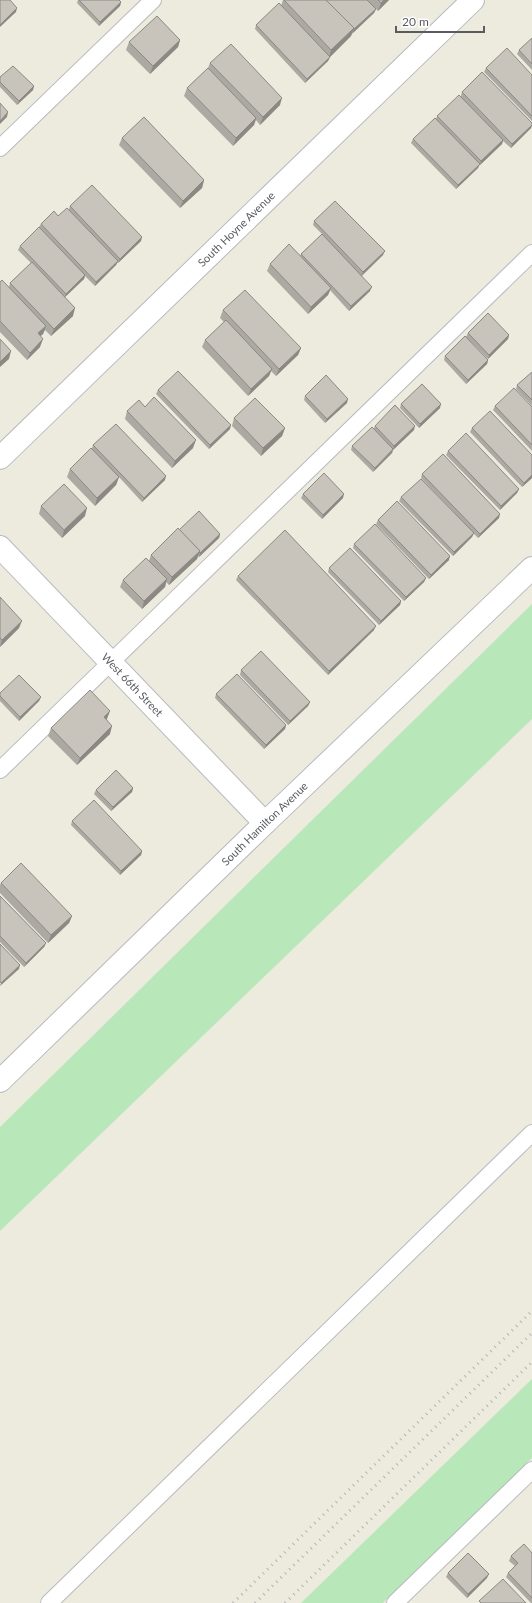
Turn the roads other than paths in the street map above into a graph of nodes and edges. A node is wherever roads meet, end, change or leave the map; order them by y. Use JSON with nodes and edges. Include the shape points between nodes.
{"nodes":[{"id":1,"x":153,"y":0,"type":"edge"},
{"id":2,"x":473,"y":0,"type":"edge"},
{"id":3,"x":0,"y":148,"type":"edge"},
{"id":4,"x":532,"y":253,"type":"edge"},
{"id":5,"x":0,"y":458,"type":"edge"},
{"id":6,"x":0,"y":547,"type":"edge"},
{"id":7,"x":532,"y":568,"type":"edge"},
{"id":8,"x":111,"y":662,"type":"junction"},
{"id":9,"x":0,"y":770,"type":"edge"},
{"id":10,"x":265,"y":823,"type":"junction"},
{"id":11,"x":0,"y":1081,"type":"edge"},
{"id":12,"x":532,"y":1133,"type":"edge"},
{"id":13,"x":532,"y":1470,"type":"edge"},
{"id":14,"x":49,"y":1603,"type":"edge"},
{"id":15,"x":395,"y":1603,"type":"edge"}],
"edges":[{"from":1,"to":3,"type":"lane"},
{"from":2,"to":5,"type":"street","name":"South Hoyne Avenue"},
{"from":4,"to":8,"type":"lane"},
{"from":6,"to":8,"type":"street","name":"West 66th Street"},
{"from":7,"to":10,"type":"street","name":"South Hamilton Avenue"},
{"from":8,"to":9,"type":"lane"},
{"from":8,"to":10,"type":"street","name":"West 66th Street"},
{"from":10,"to":11,"type":"street","name":"South Hamilton Avenue"},
{"from":12,"to":14,"type":"lane"},
{"from":13,"to":15,"type":"lane"}]}
